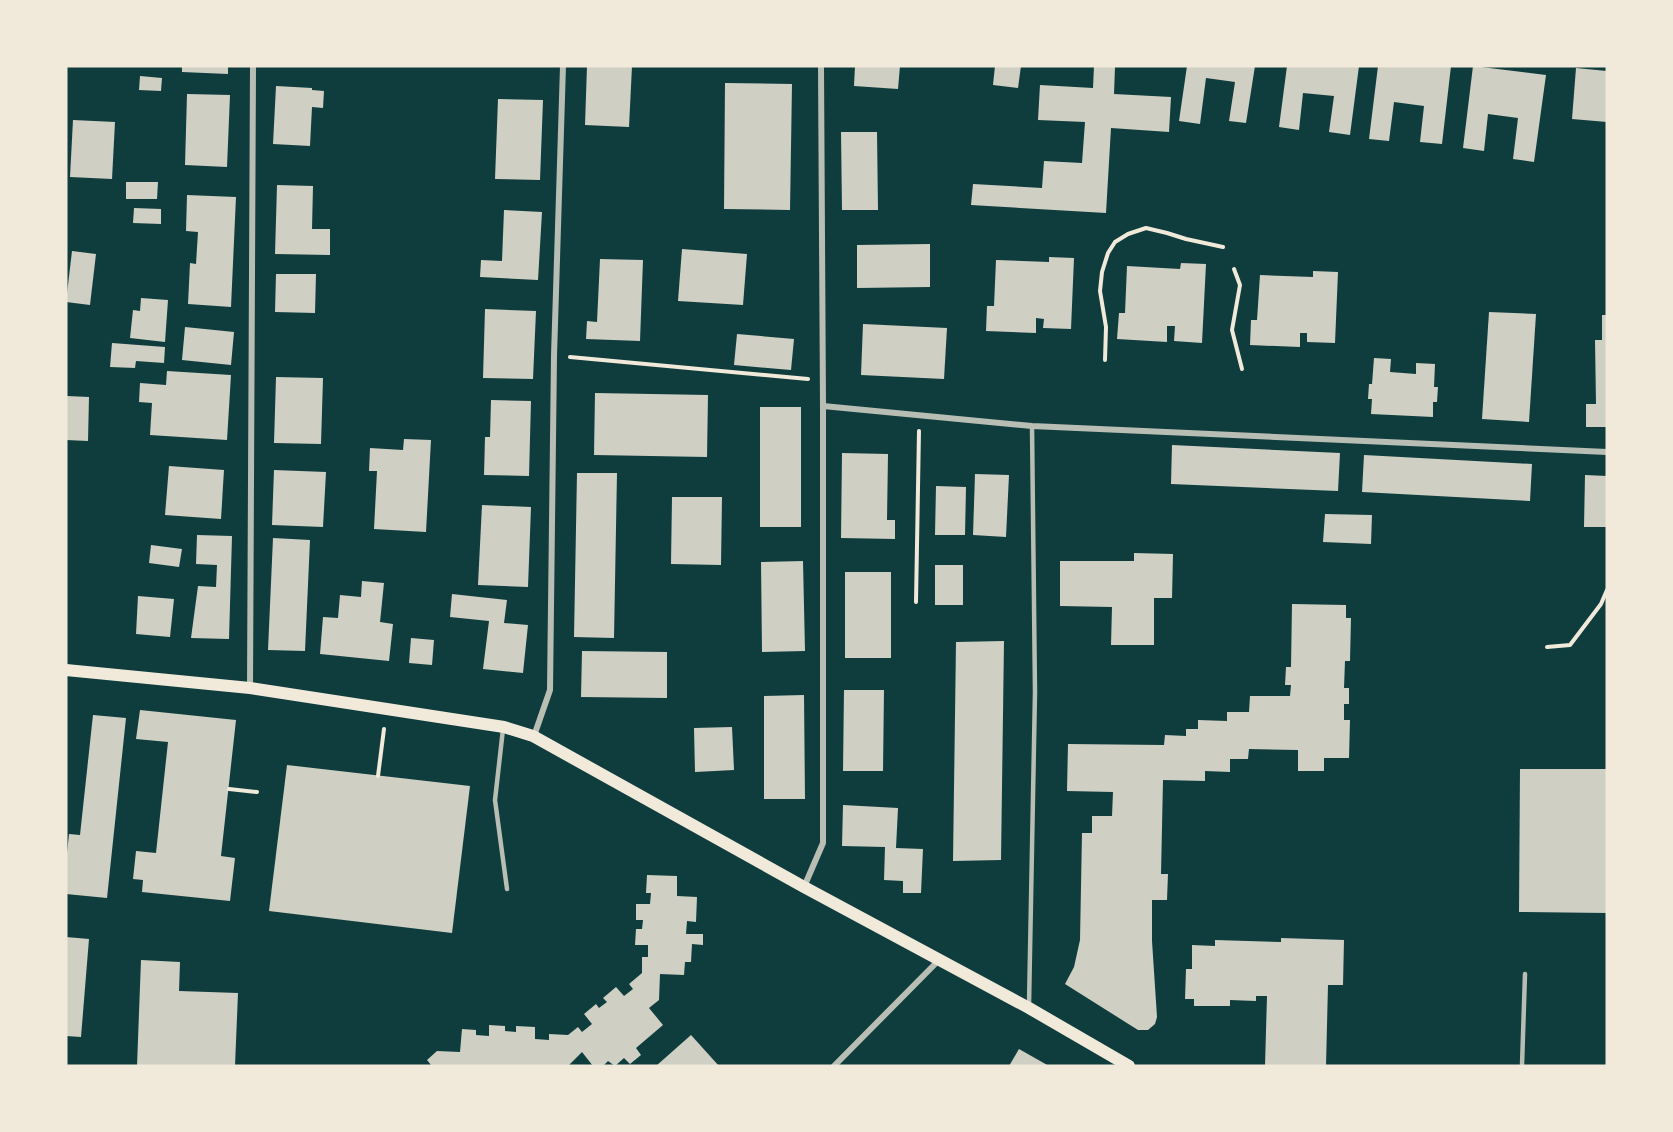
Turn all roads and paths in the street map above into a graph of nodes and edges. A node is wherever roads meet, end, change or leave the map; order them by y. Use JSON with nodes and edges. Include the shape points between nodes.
{"nodes":[{"id":1,"x":253,"y":66,"type":"edge"},
{"id":2,"x":563,"y":66,"type":"edge"},
{"id":3,"x":820,"y":66,"type":"edge"},
{"id":4,"x":1222,"y":247,"type":"dead end"},
{"id":5,"x":1234,"y":269,"type":"dead end"},
{"id":6,"x":554,"y":356,"type":"junction"},
{"id":7,"x":1105,"y":360,"type":"dead end"},
{"id":8,"x":1242,"y":369,"type":"dead end"},
{"id":9,"x":823,"y":380,"type":"junction"},
{"id":10,"x":824,"y":406,"type":"junction"},
{"id":11,"x":919,"y":415,"type":"junction"},
{"id":12,"x":1032,"y":426,"type":"junction"},
{"id":13,"x":1607,"y":452,"type":"edge"},
{"id":14,"x":1607,"y":590,"type":"edge"},
{"id":15,"x":916,"y":602,"type":"dead end"},
{"id":16,"x":1548,"y":647,"type":"dead end"},
{"id":17,"x":66,"y":670,"type":"edge"},
{"id":18,"x":250,"y":688,"type":"junction"},
{"id":19,"x":504,"y":727,"type":"junction"},
{"id":20,"x":383,"y":730,"type":"dead end"},
{"id":21,"x":533,"y":736,"type":"junction"},
{"id":22,"x":378,"y":776,"type":"dead end"},
{"id":23,"x":229,"y":789,"type":"dead end"},
{"id":24,"x":257,"y":792,"type":"dead end"},
{"id":25,"x":804,"y":887,"type":"junction"},
{"id":26,"x":507,"y":889,"type":"dead end"},
{"id":27,"x":940,"y":960,"type":"junction"},
{"id":28,"x":1525,"y":974,"type":"dead end"},
{"id":29,"x":1029,"y":1008,"type":"junction"},
{"id":30,"x":834,"y":1066,"type":"edge"},
{"id":31,"x":1128,"y":1066,"type":"edge"},
{"id":32,"x":1522,"y":1066,"type":"edge"}],
"edges":[{"from":1,"to":18,"type":"street"},
{"from":2,"to":6,"type":"street"},
{"from":3,"to":9,"type":"street"},
{"from":4,"to":7,"type":"path","via":[[1146,228],[1115,242],[1102,272],[1100,291],[1106,327]]},
{"from":5,"to":8,"type":"path","via":[[1240,285],[1232,330]]},
{"from":6,"to":9,"type":"path"},
{"from":6,"to":21,"type":"street","via":[[550,690]]},
{"from":9,"to":10,"type":"street"},
{"from":10,"to":11,"type":"street"},
{"from":10,"to":25,"type":"street","via":[[822,843]]},
{"from":11,"to":12,"type":"street"},
{"from":11,"to":15,"type":"path"},
{"from":12,"to":13,"type":"street"},
{"from":12,"to":29,"type":"lane","via":[[1035,692]]},
{"from":14,"to":16,"type":"path","via":[[1570,645]]},
{"from":17,"to":18,"type":"main road"},
{"from":18,"to":19,"type":"main road"},
{"from":19,"to":21,"type":"main road"},
{"from":19,"to":26,"type":"lane","via":[[495,800]]},
{"from":20,"to":22,"type":"path"},
{"from":21,"to":25,"type":"main road"},
{"from":23,"to":24,"type":"path"},
{"from":25,"to":27,"type":"main road"},
{"from":27,"to":29,"type":"main road"},
{"from":27,"to":30,"type":"street"},
{"from":28,"to":32,"type":"lane"},
{"from":29,"to":31,"type":"main road"}]}
